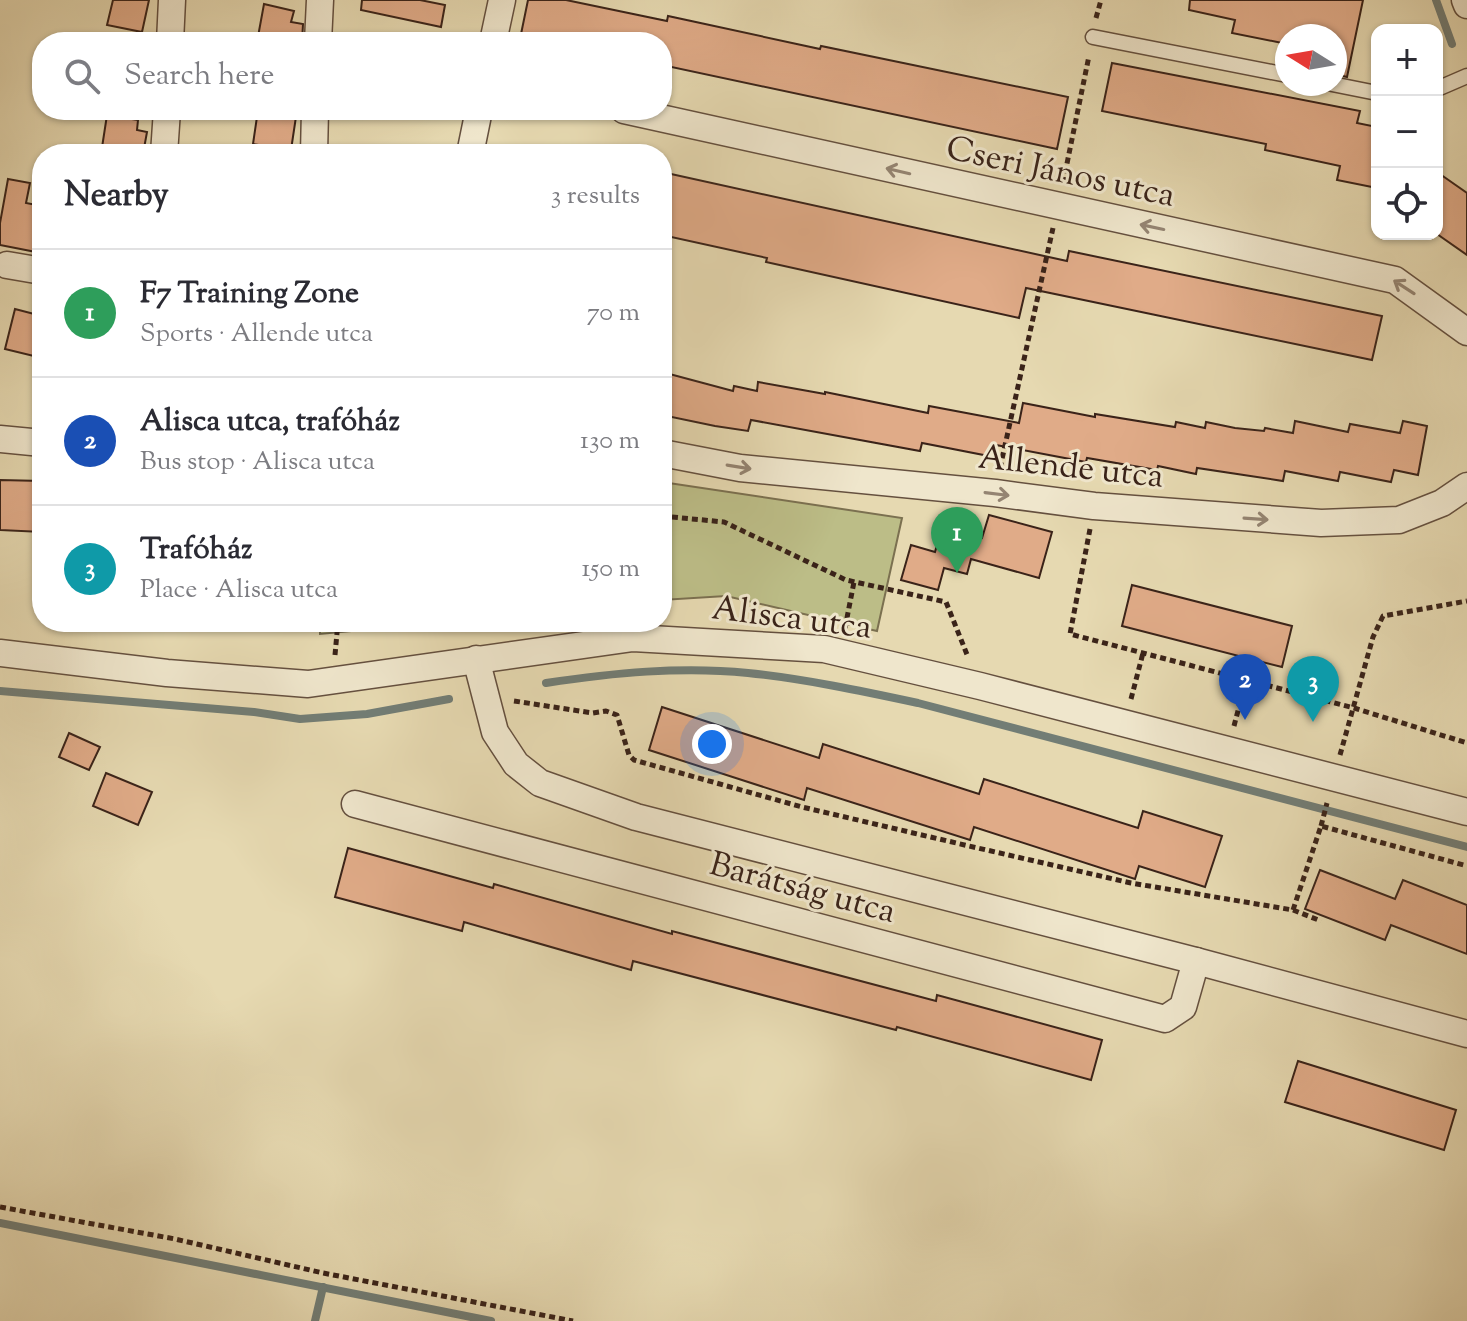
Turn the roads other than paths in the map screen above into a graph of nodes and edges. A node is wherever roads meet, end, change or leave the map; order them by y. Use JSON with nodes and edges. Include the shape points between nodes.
{"nodes":[{"id":1,"x":172,"y":0,"type":"edge"},
{"id":2,"x":320,"y":0,"type":"edge"},
{"id":3,"x":502,"y":0,"type":"edge"},
{"id":4,"x":170,"y":32,"type":"edge"},
{"id":5,"x":318,"y":32,"type":"edge"},
{"id":6,"x":495,"y":32,"type":"edge"},
{"id":7,"x":1093,"y":37,"type":"dead end"},
{"id":8,"x":1275,"y":73,"type":"edge"},
{"id":9,"x":1467,"y":76,"type":"edge"},
{"id":10,"x":1443,"y":86,"type":"edge"},
{"id":11,"x":1347,"y":87,"type":"edge"},
{"id":12,"x":1371,"y":92,"type":"edge"},
{"id":13,"x":166,"y":120,"type":"edge"},
{"id":14,"x":315,"y":120,"type":"edge"},
{"id":15,"x":477,"y":120,"type":"edge"},
{"id":16,"x":669,"y":120,"type":"edge"},
{"id":17,"x":165,"y":144,"type":"edge"},
{"id":18,"x":314,"y":144,"type":"edge"},
{"id":19,"x":472,"y":144,"type":"edge"},
{"id":20,"x":7,"y":265,"type":"dead end"},
{"id":21,"x":32,"y":269,"type":"edge"},
{"id":22,"x":1467,"y":332,"type":"edge"},
{"id":23,"x":0,"y":439,"type":"edge"},
{"id":24,"x":32,"y":442,"type":"edge"},
{"id":25,"x":672,"y":455,"type":"edge"},
{"id":26,"x":1467,"y":486,"type":"edge"},
{"id":27,"x":0,"y":653,"type":"edge"},
{"id":28,"x":476,"y":659,"type":"junction"},
{"id":29,"x":355,"y":804,"type":"dead end"},
{"id":30,"x":1467,"y":812,"type":"edge"},
{"id":31,"x":1196,"y":961,"type":"junction"},
{"id":32,"x":1467,"y":1034,"type":"edge"}],
"edges":[{"from":1,"to":4,"type":"street"},
{"from":2,"to":5,"type":"street"},
{"from":3,"to":6,"type":"street"},
{"from":7,"to":8,"type":"lane"},
{"from":9,"to":10,"type":"lane"},
{"from":11,"to":12,"type":"lane"},
{"from":13,"to":17,"type":"street"},
{"from":14,"to":18,"type":"street"},
{"from":15,"to":19,"type":"street"},
{"from":22,"to":16,"type":"street","name":"Cseri János utca","one_way":true,"via":[[1395,280]]},
{"from":20,"to":21,"type":"street"},
{"from":23,"to":24,"type":"street"},
{"from":25,"to":26,"type":"street","name":"Allende utca","one_way":true,"via":[[740,468],[1094,506],[1349,524],[1399,520],[1442,503]]},
{"from":27,"to":28,"type":"street","name":"Alisca utca","via":[[308,684]]},
{"from":28,"to":30,"type":"street","name":"Alisca utca","via":[[633,638],[824,649],[1227,752],[1331,788]]},
{"from":28,"to":31,"type":"street","name":"Barátság utca","via":[[495,732],[516,764],[540,783],[636,817]]},
{"from":29,"to":31,"type":"street","name":"Barátság utca","via":[[1165,1019],[1183,1007]]},
{"from":31,"to":32,"type":"street","name":"Barátság utca"}]}
